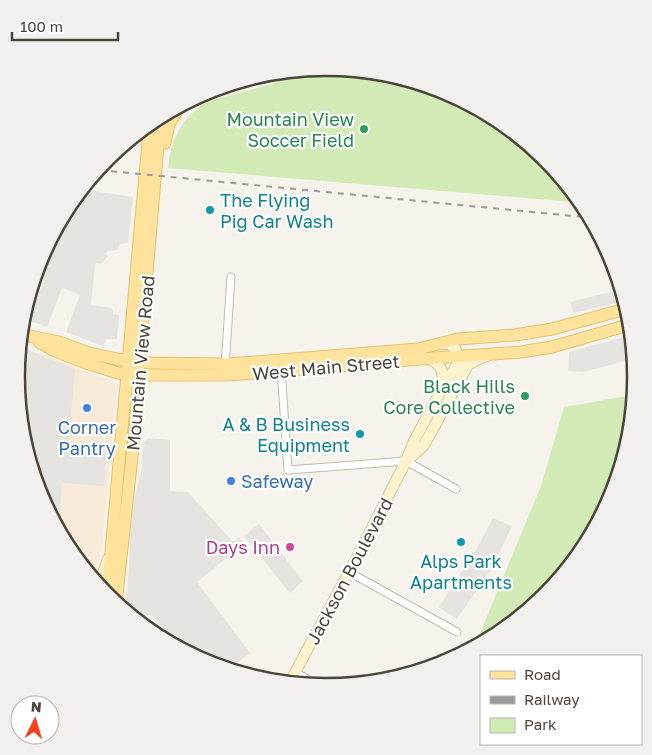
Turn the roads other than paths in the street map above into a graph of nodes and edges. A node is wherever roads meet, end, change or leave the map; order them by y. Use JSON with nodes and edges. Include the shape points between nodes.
{"nodes":[{"id":1,"x":172,"y":119,"type":"edge"},
{"id":2,"x":160,"y":127,"type":"edge"},
{"id":3,"x":148,"y":135,"type":"edge"},
{"id":4,"x":150,"y":241,"type":"junction"},
{"id":5,"x":231,"y":277,"type":"dead end"},
{"id":6,"x":619,"y":311,"type":"edge"},
{"id":7,"x":619,"y":312,"type":"edge"},
{"id":8,"x":622,"y":327,"type":"edge"},
{"id":9,"x":28,"y":336,"type":"edge"},
{"id":10,"x":437,"y":344,"type":"junction"},
{"id":11,"x":492,"y":355,"type":"junction"},
{"id":12,"x":459,"y":358,"type":"junction"},
{"id":13,"x":429,"y":359,"type":"junction"},
{"id":14,"x":134,"y":361,"type":"junction"},
{"id":15,"x":280,"y":366,"type":"junction"},
{"id":16,"x":225,"y":369,"type":"junction"},
{"id":17,"x":127,"y":374,"type":"junction"},
{"id":18,"x":139,"y":375,"type":"junction"},
{"id":19,"x":444,"y":388,"type":"junction"},
{"id":20,"x":436,"y":423,"type":"junction"},
{"id":21,"x":406,"y":461,"type":"junction"},
{"id":22,"x":456,"y":489,"type":"dead end"},
{"id":23,"x":110,"y":554,"type":"junction"},
{"id":24,"x":349,"y":572,"type":"junction"},
{"id":25,"x":102,"y":578,"type":"edge"},
{"id":26,"x":108,"y":584,"type":"edge"},
{"id":27,"x":117,"y":594,"type":"edge"},
{"id":28,"x":457,"y":632,"type":"dead end"},
{"id":29,"x":293,"y":676,"type":"edge"}],
"edges":[{"from":1,"to":4,"type":"main road","via":[[167,130],[159,205]]},
{"from":2,"to":4,"type":"main road","name":"Mountain View Road"},
{"from":3,"to":14,"type":"main road","name":"Mountain View Road"},
{"from":4,"to":14,"type":"main road","name":"Mountain View Road"},
{"from":5,"to":16,"type":"street"},
{"from":6,"to":10,"type":"main road","name":"West Main Street","via":[[539,331]]},
{"from":7,"to":12,"type":"main road","via":[[602,322],[553,335],[482,344]]},
{"from":8,"to":11,"type":"main road","name":"West Main Street","via":[[540,349]]},
{"from":9,"to":14,"type":"main road","name":"West Main Street","via":[[60,342],[117,360]]},
{"from":9,"to":17,"type":"main road","name":"West Main Street","via":[[86,363]]},
{"from":10,"to":12,"type":"main road","via":[[452,345]]},
{"from":10,"to":15,"type":"main road","name":"West Main Street"},
{"from":11,"to":12,"type":"main road","name":"West Main Street"},
{"from":11,"to":20,"type":"main road","name":"Jackson Boulevard","via":[[468,366]]},
{"from":12,"to":13,"type":"main road","name":"West Main Street"},
{"from":12,"to":19,"type":"main road","name":"Jackson Boulevard"},
{"from":12,"to":20,"type":"main road","via":[[459,368],[438,408]]},
{"from":13,"to":15,"type":"main road","name":"West Main Street"},
{"from":13,"to":19,"type":"main road","via":[[442,369]]},
{"from":14,"to":16,"type":"main road","name":"West Main Street"},
{"from":14,"to":17,"type":"main road","name":"Mountain View Road"},
{"from":14,"to":18,"type":"main road","name":"Mountain View Road"},
{"from":15,"to":16,"type":"main road","name":"West Main Street"},
{"from":15,"to":21,"type":"street","via":[[288,470]]},
{"from":16,"to":18,"type":"main road","name":"West Main Street"},
{"from":17,"to":18,"type":"main road","name":"West Main Street"},
{"from":17,"to":23,"type":"main road","name":"Mountain View Road"},
{"from":18,"to":27,"type":"main road","name":"Mountain View Road"},
{"from":19,"to":21,"type":"main road","name":"Jackson Boulevard","via":[[414,440]]},
{"from":20,"to":21,"type":"main road","name":"Jackson Boulevard","via":[[424,445]]},
{"from":21,"to":22,"type":"street"},
{"from":21,"to":24,"type":"main road","name":"Jackson Boulevard"},
{"from":23,"to":25,"type":"main road"},
{"from":23,"to":26,"type":"main road","name":"Mountain View Road"},
{"from":24,"to":28,"type":"street"},
{"from":24,"to":29,"type":"main road","name":"Jackson Boulevard"}]}
